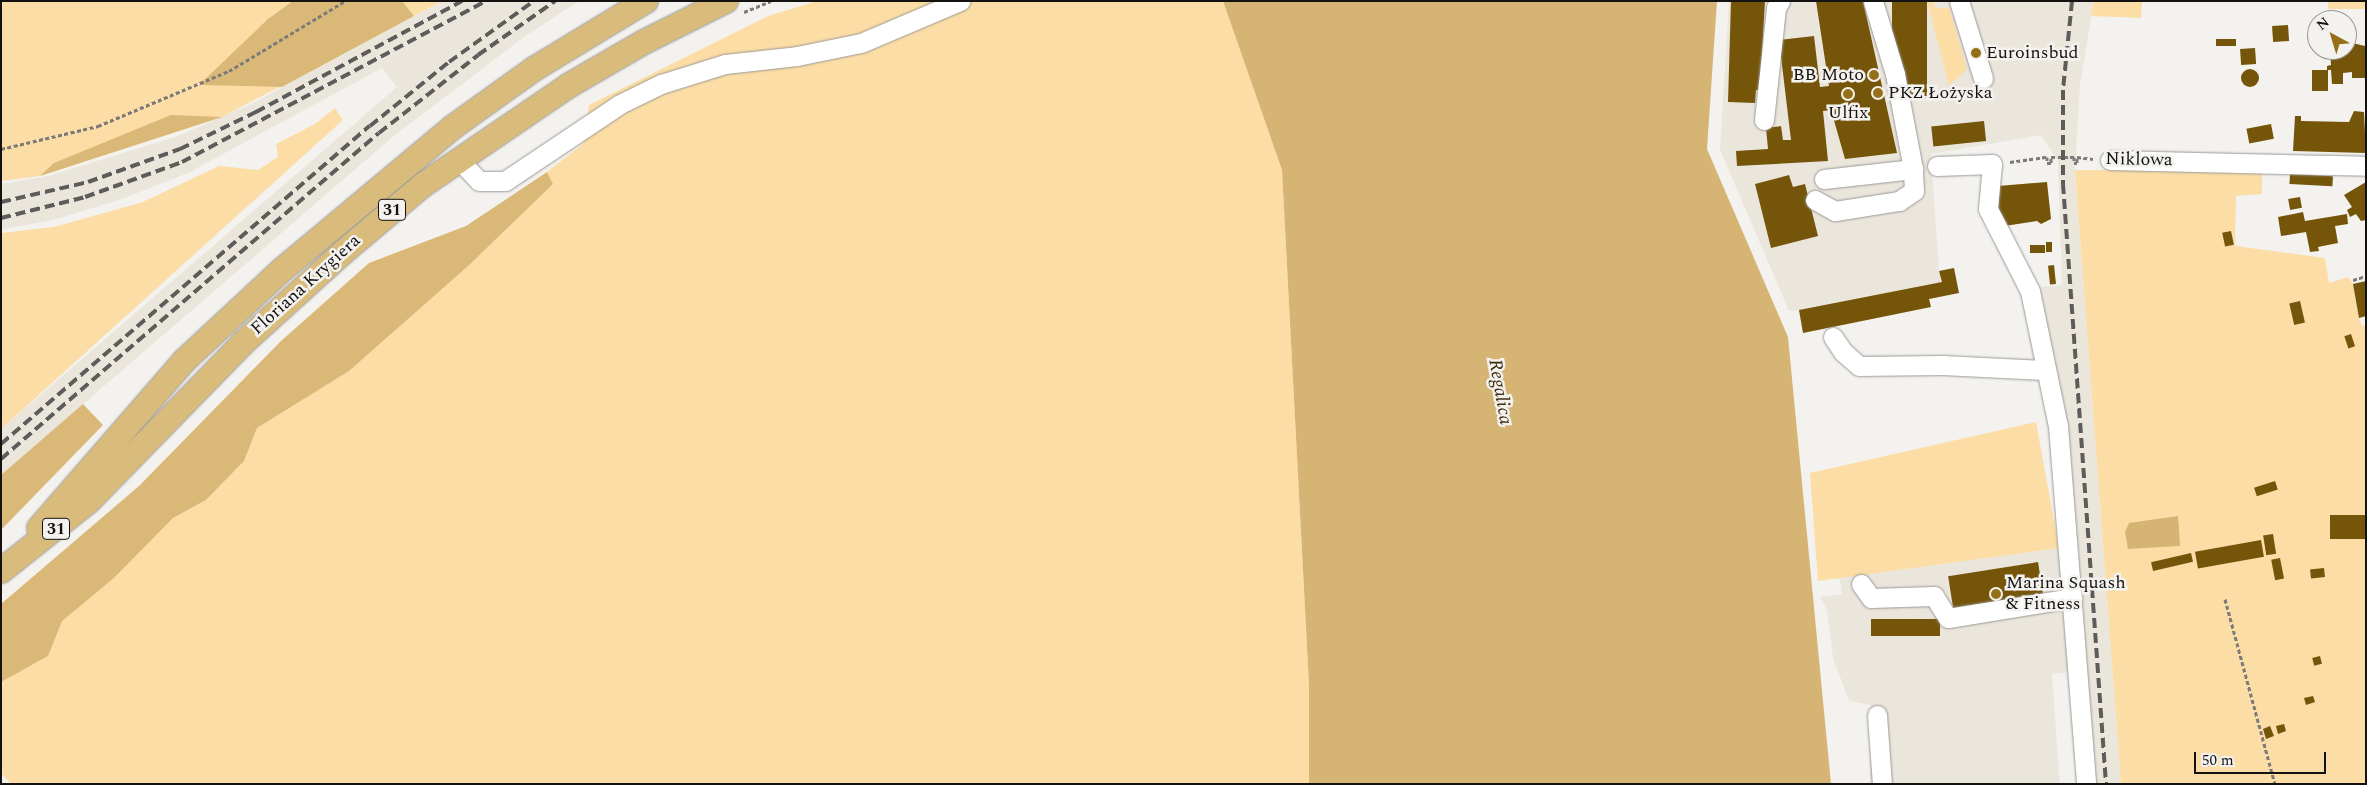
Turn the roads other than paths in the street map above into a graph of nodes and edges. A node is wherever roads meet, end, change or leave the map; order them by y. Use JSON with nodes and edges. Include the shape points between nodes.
{"nodes":[{"id":1,"x":646,"y":1,"type":"edge"},
{"id":2,"x":960,"y":1,"type":"edge"},
{"id":3,"x":1780,"y":1,"type":"edge"},
{"id":4,"x":1872,"y":1,"type":"edge"},
{"id":5,"x":1959,"y":1,"type":"edge"},
{"id":6,"x":734,"y":7,"type":"edge"},
{"id":7,"x":1983,"y":78,"type":"dead end"},
{"id":8,"x":1764,"y":120,"type":"dead end"},
{"id":9,"x":458,"y":159,"type":"junction"},
{"id":10,"x":2110,"y":160,"type":"road end"},
{"id":11,"x":1937,"y":166,"type":"dead end"},
{"id":12,"x":2366,"y":166,"type":"edge"},
{"id":13,"x":1913,"y":169,"type":"junction"},
{"id":14,"x":1824,"y":179,"type":"dead end"},
{"id":15,"x":1815,"y":200,"type":"dead end"},
{"id":16,"x":1833,"y":337,"type":"dead end"},
{"id":17,"x":2044,"y":370,"type":"junction"},
{"id":18,"x":1,"y":571,"type":"edge"},
{"id":19,"x":1861,"y":584,"type":"dead end"},
{"id":20,"x":2072,"y":598,"type":"junction"},
{"id":21,"x":1877,"y":716,"type":"dead end"},
{"id":22,"x":1882,"y":784,"type":"edge"},
{"id":23,"x":2086,"y":784,"type":"edge"}],
"edges":[{"from":1,"to":18,"type":"main road","name":"Floriana Krygiera","number":"31","via":[[534,70],[454,127],[282,270],[184,361]]},
{"from":2,"to":9,"type":"street","via":[[861,43],[797,56],[725,64],[661,84],[620,104],[505,181],[479,181]]},
{"from":3,"to":8,"type":"street","via":[[1776,8]]},
{"from":4,"to":13,"type":"street","via":[[1895,74]]},
{"from":5,"to":7,"type":"street"},
{"from":6,"to":9,"type":"main road","name":"Floriana Krygiera","number":"31","via":[[598,68]]},
{"from":9,"to":18,"type":"main road","name":"Floriana Krygiera","number":"31","via":[[385,216],[282,306],[225,360],[89,502]]},
{"from":10,"to":12,"type":"street","name":"Niklowa"},
{"from":11,"to":17,"type":"street","via":[[1992,164],[1988,209],[2030,291]]},
{"from":13,"to":14,"type":"street"},
{"from":13,"to":15,"type":"street","via":[[1914,191],[1899,201],[1835,211]]},
{"from":16,"to":17,"type":"street","via":[[1843,352],[1859,366],[1942,365]]},
{"from":17,"to":20,"type":"street","via":[[2058,426]]},
{"from":19,"to":20,"type":"street","via":[[1871,598],[1934,596],[1948,618]]},
{"from":20,"to":23,"type":"street"},
{"from":21,"to":22,"type":"street"}]}
